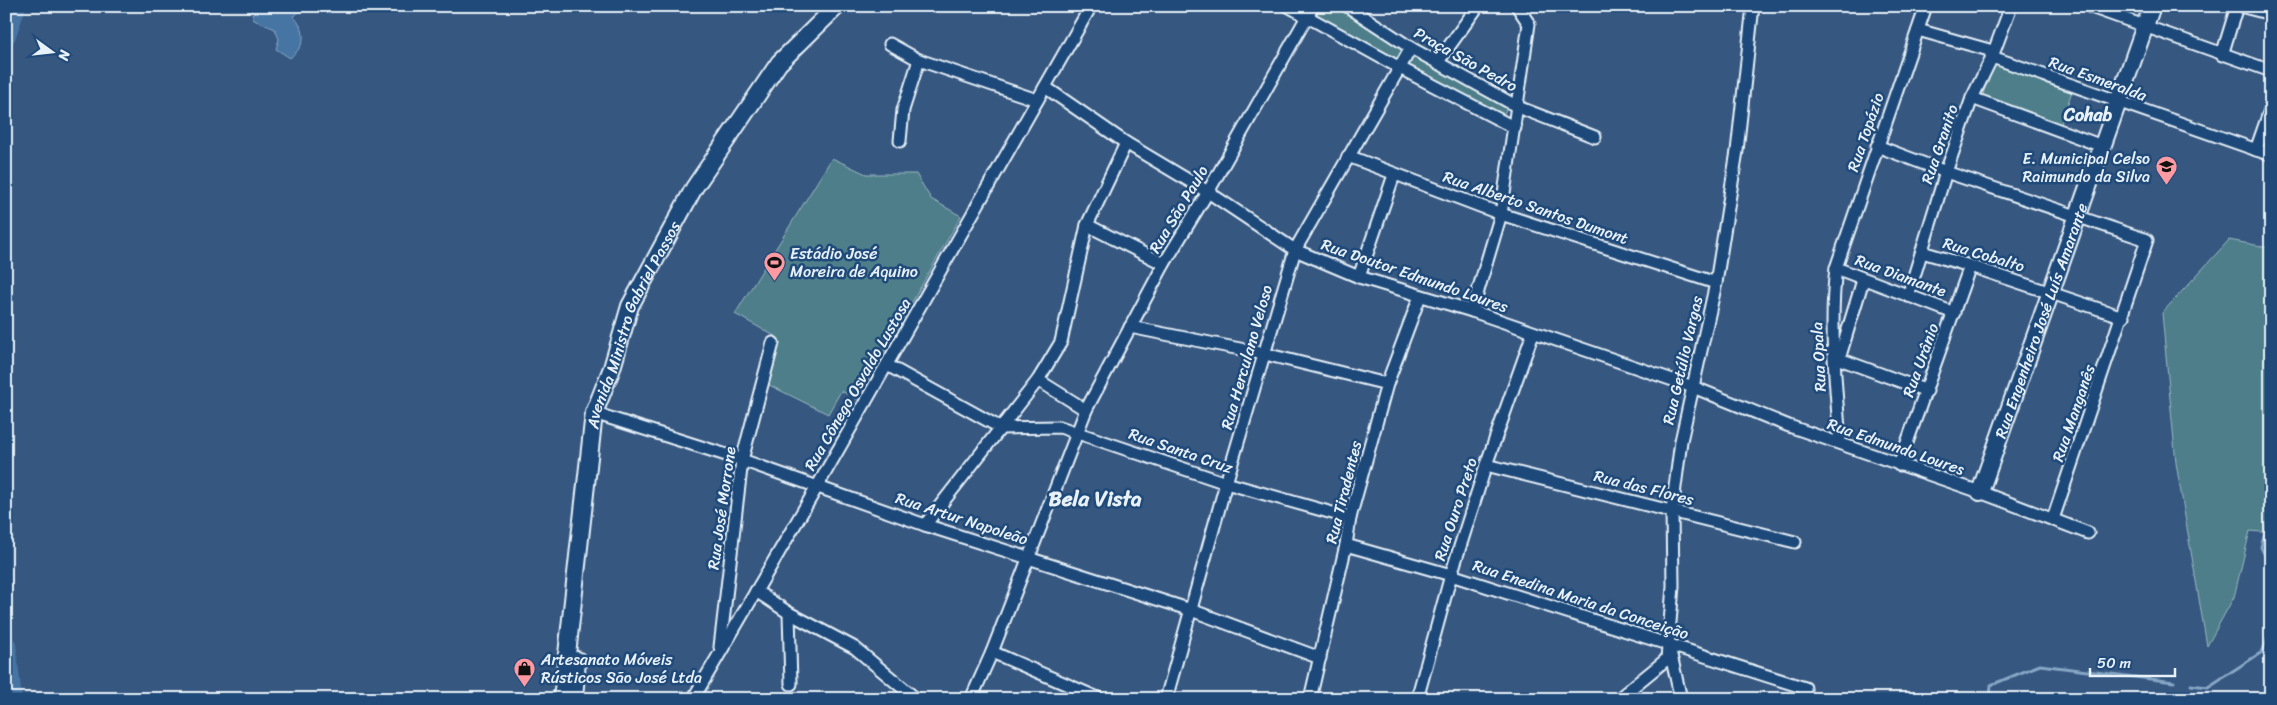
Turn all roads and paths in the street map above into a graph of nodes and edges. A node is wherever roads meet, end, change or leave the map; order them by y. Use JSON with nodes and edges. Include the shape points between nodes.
{"nodes":[{"id":1,"x":837,"y":6,"type":"edge"},
{"id":2,"x":1091,"y":6,"type":"edge"},
{"id":3,"x":1288,"y":6,"type":"edge"},
{"id":4,"x":1347,"y":6,"type":"edge"},
{"id":5,"x":1478,"y":6,"type":"edge"},
{"id":6,"x":1517,"y":6,"type":"edge"},
{"id":7,"x":1753,"y":6,"type":"edge"},
{"id":8,"x":1926,"y":6,"type":"edge"},
{"id":9,"x":2011,"y":6,"type":"edge"},
{"id":10,"x":2088,"y":6,"type":"edge"},
{"id":11,"x":2152,"y":6,"type":"edge"},
{"id":12,"x":2238,"y":6,"type":"edge"},
{"id":13,"x":1310,"y":11,"type":"edge"},
{"id":14,"x":2271,"y":14,"type":"edge"},
{"id":15,"x":2145,"y":25,"type":"junction"},
{"id":16,"x":1918,"y":30,"type":"junction"},
{"id":17,"x":890,"y":44,"type":"dead end"},
{"id":18,"x":1411,"y":48,"type":"junction"},
{"id":19,"x":2222,"y":55,"type":"junction"},
{"id":20,"x":1992,"y":57,"type":"junction"},
{"id":21,"x":919,"y":60,"type":"junction"},
{"id":22,"x":1437,"y":63,"type":"junction"},
{"id":23,"x":1400,"y":68,"type":"junction"},
{"id":24,"x":2271,"y":71,"type":"edge"},
{"id":25,"x":1046,"y":87,"type":"junction"},
{"id":26,"x":1972,"y":98,"type":"junction"},
{"id":27,"x":1037,"y":100,"type":"junction"},
{"id":28,"x":2117,"y":102,"type":"junction"},
{"id":29,"x":1518,"y":107,"type":"junction"},
{"id":30,"x":2271,"y":107,"type":"edge"},
{"id":31,"x":1515,"y":128,"type":"junction"},
{"id":32,"x":1595,"y":136,"type":"dead end"},
{"id":33,"x":900,"y":141,"type":"dead end"},
{"id":34,"x":1126,"y":143,"type":"junction"},
{"id":35,"x":1877,"y":146,"type":"junction"},
{"id":36,"x":2102,"y":146,"type":"junction"},
{"id":37,"x":2256,"y":150,"type":"junction"},
{"id":38,"x":2271,"y":155,"type":"edge"},
{"id":39,"x":1348,"y":156,"type":"junction"},
{"id":40,"x":1946,"y":172,"type":"junction"},
{"id":41,"x":1394,"y":175,"type":"junction"},
{"id":42,"x":1208,"y":192,"type":"junction"},
{"id":43,"x":1501,"y":214,"type":"junction"},
{"id":44,"x":2076,"y":216,"type":"junction"},
{"id":45,"x":1087,"y":225,"type":"junction"},
{"id":46,"x":1294,"y":250,"type":"junction"},
{"id":47,"x":1922,"y":252,"type":"junction"},
{"id":48,"x":1164,"y":264,"type":"junction"},
{"id":49,"x":1970,"y":266,"type":"junction"},
{"id":50,"x":1836,"y":268,"type":"junction"},
{"id":51,"x":1359,"y":277,"type":"junction"},
{"id":52,"x":1863,"y":280,"type":"junction"},
{"id":53,"x":1716,"y":283,"type":"junction"},
{"id":54,"x":2051,"y":292,"type":"junction"},
{"id":55,"x":1420,"y":296,"type":"junction"},
{"id":56,"x":1908,"y":296,"type":"junction"},
{"id":57,"x":1472,"y":311,"type":"junction"},
{"id":58,"x":1954,"y":312,"type":"junction"},
{"id":59,"x":2122,"y":316,"type":"junction"},
{"id":60,"x":1130,"y":328,"type":"junction"},
{"id":61,"x":1533,"y":333,"type":"junction"},
{"id":62,"x":773,"y":343,"type":"dead end"},
{"id":63,"x":1265,"y":354,"type":"junction"},
{"id":64,"x":1837,"y":358,"type":"junction"},
{"id":65,"x":887,"y":365,"type":"junction"},
{"id":66,"x":1038,"y":380,"type":"junction"},
{"id":67,"x":1388,"y":384,"type":"junction"},
{"id":68,"x":1694,"y":387,"type":"junction"},
{"id":69,"x":1927,"y":391,"type":"junction"},
{"id":70,"x":1086,"y":410,"type":"junction"},
{"id":71,"x":599,"y":414,"type":"junction"},
{"id":72,"x":1001,"y":428,"type":"junction"},
{"id":73,"x":1077,"y":431,"type":"junction"},
{"id":74,"x":1840,"y":443,"type":"junction"},
{"id":75,"x":742,"y":460,"type":"junction"},
{"id":76,"x":1486,"y":465,"type":"junction"},
{"id":77,"x":1899,"y":465,"type":"junction"},
{"id":78,"x":1226,"y":483,"type":"junction"},
{"id":79,"x":817,"y":487,"type":"junction"},
{"id":80,"x":1980,"y":492,"type":"junction"},
{"id":81,"x":1672,"y":510,"type":"junction"},
{"id":82,"x":1350,"y":518,"type":"junction"},
{"id":83,"x":2053,"y":519,"type":"junction"},
{"id":84,"x":925,"y":525,"type":"junction"},
{"id":85,"x":2088,"y":533,"type":"dead end"},
{"id":86,"x":1795,"y":542,"type":"dead end"},
{"id":87,"x":1346,"y":545,"type":"junction"},
{"id":88,"x":583,"y":556,"type":"junction"},
{"id":89,"x":1028,"y":556,"type":"junction"},
{"id":90,"x":1451,"y":575,"type":"junction"},
{"id":91,"x":756,"y":592,"type":"junction"},
{"id":92,"x":1191,"y":610,"type":"junction"},
{"id":93,"x":789,"y":613,"type":"junction"},
{"id":94,"x":1668,"y":644,"type":"junction"},
{"id":95,"x":719,"y":651,"type":"junction"},
{"id":96,"x":992,"y":652,"type":"junction"},
{"id":97,"x":1320,"y":658,"type":"junction"},
{"id":98,"x":791,"y":684,"type":"dead end"},
{"id":99,"x":1805,"y":693,"type":"edge"},
{"id":100,"x":562,"y":699,"type":"edge"},
{"id":101,"x":574,"y":699,"type":"edge"},
{"id":102,"x":693,"y":699,"type":"edge"},
{"id":103,"x":916,"y":699,"type":"edge"},
{"id":104,"x":971,"y":699,"type":"edge"},
{"id":105,"x":1100,"y":699,"type":"edge"},
{"id":106,"x":1166,"y":699,"type":"edge"},
{"id":107,"x":1310,"y":699,"type":"edge"},
{"id":108,"x":1417,"y":699,"type":"edge"},
{"id":109,"x":1618,"y":699,"type":"edge"},
{"id":110,"x":1681,"y":699,"type":"edge"}],
"edges":[{"from":1,"to":71,"type":"main road","name":"Avenida Ministro Gabriel Passos","via":[[779,63],[694,188],[630,306]]},
{"from":2,"to":25,"type":"street","name":"Rua Cônego Osvaldo Lustosa"},
{"from":3,"to":13,"type":"street"},
{"from":4,"to":18,"type":"street","name":"Praça São Pedro"},
{"from":5,"to":22,"type":"street"},
{"from":6,"to":29,"type":"street","via":[[1529,24]]},
{"from":7,"to":53,"type":"street","name":"Rua Getúlio Vargas","via":[[1737,151]]},
{"from":8,"to":16,"type":"street","name":"Rua Topázio"},
{"from":9,"to":20,"type":"street","name":"Rua Granito"},
{"from":10,"to":15,"type":"street"},
{"from":11,"to":15,"type":"main road","name":"Rua Engenheiro José Luís Amarante"},
{"from":12,"to":14,"type":"street"},
{"from":12,"to":19,"type":"street"},
{"from":13,"to":23,"type":"street"},
{"from":13,"to":42,"type":"street","name":"Rua São Paulo"},
{"from":15,"to":19,"type":"street"},
{"from":15,"to":28,"type":"main road","name":"Rua Engenheiro José Luís Amarante"},
{"from":16,"to":20,"type":"street","name":"Rua Esmeralda","via":[[1988,50]]},
{"from":16,"to":35,"type":"street","name":"Rua Topázio"},
{"from":17,"to":21,"type":"street"},
{"from":18,"to":22,"type":"street","name":"Praça São Pedro"},
{"from":18,"to":23,"type":"street","name":"Rua Herculano Veloso"},
{"from":19,"to":24,"type":"street"},
{"from":20,"to":26,"type":"street","name":"Rua Granito"},
{"from":20,"to":28,"type":"street","name":"Rua Esmeralda"},
{"from":21,"to":27,"type":"street"},
{"from":21,"to":33,"type":"street","via":[[903,110]]},
{"from":22,"to":29,"type":"street","name":"Praça São Pedro"},
{"from":23,"to":31,"type":"street"},
{"from":23,"to":39,"type":"street","name":"Rua Herculano Veloso"},
{"from":25,"to":27,"type":"street","name":"Rua Cônego Osvaldo Lustosa"},
{"from":25,"to":34,"type":"street","name":"Rua Doutor Edmundo Loures"},
{"from":26,"to":36,"type":"street"},
{"from":26,"to":40,"type":"street","name":"Rua Granito"},
{"from":27,"to":65,"type":"street","name":"Rua Cônego Osvaldo Lustosa"},
{"from":28,"to":36,"type":"main road","name":"Rua Engenheiro José Luís Amarante"},
{"from":28,"to":37,"type":"street","name":"Rua Esmeralda"},
{"from":29,"to":31,"type":"street"},
{"from":29,"to":32,"type":"street","name":"Praça São Pedro"},
{"from":30,"to":37,"type":"street"},
{"from":31,"to":43,"type":"street"},
{"from":34,"to":42,"type":"street","name":"Rua Doutor Edmundo Loures"},
{"from":34,"to":45,"type":"street"},
{"from":35,"to":40,"type":"street"},
{"from":35,"to":50,"type":"street","name":"Rua Topázio"},
{"from":36,"to":44,"type":"main road","name":"Rua Engenheiro José Luís Amarante"},
{"from":37,"to":38,"type":"street","name":"Rua Esmeralda"},
{"from":39,"to":41,"type":"street","name":"Rua Alberto Santos Dumont"},
{"from":39,"to":46,"type":"street","name":"Rua Herculano Veloso"},
{"from":40,"to":44,"type":"street"},
{"from":40,"to":47,"type":"street","name":"Rua Granito"},
{"from":41,"to":43,"type":"street","name":"Rua Alberto Santos Dumont"},
{"from":41,"to":51,"type":"street"},
{"from":42,"to":46,"type":"street","name":"Rua Doutor Edmundo Loures"},
{"from":42,"to":48,"type":"street","name":"Rua São Paulo"},
{"from":43,"to":53,"type":"street","name":"Rua Alberto Santos Dumont"},
{"from":43,"to":57,"type":"street"},
{"from":44,"to":54,"type":"main road","name":"Rua Engenheiro José Luís Amarante"},
{"from":44,"to":59,"type":"street","name":"Rua Manganês","via":[[2148,240]]},
{"from":45,"to":48,"type":"street"},
{"from":45,"to":66,"type":"street","via":[[1062,342]]},
{"from":46,"to":51,"type":"street","name":"Rua Doutor Edmundo Loures"},
{"from":46,"to":63,"type":"street","name":"Rua Herculano Veloso"},
{"from":47,"to":49,"type":"street","name":"Rua Cobalto"},
{"from":47,"to":56,"type":"street","name":"Rua Granito"},
{"from":48,"to":60,"type":"street","name":"Rua São Paulo"},
{"from":49,"to":54,"type":"street","name":"Rua Cobalto"},
{"from":49,"to":58,"type":"street","name":"Rua Urânio"},
{"from":50,"to":52,"type":"street","name":"Rua Diamante"},
{"from":50,"to":64,"type":"street","name":"Rua Opala","via":[[1832,303]]},
{"from":51,"to":55,"type":"street","name":"Rua Doutor Edmundo Loures"},
{"from":52,"to":56,"type":"street","name":"Rua Diamante"},
{"from":52,"to":64,"type":"street"},
{"from":53,"to":68,"type":"street","name":"Rua Getúlio Vargas"},
{"from":54,"to":59,"type":"street","name":"Rua Cobalto"},
{"from":54,"to":80,"type":"main road","name":"Rua Engenheiro José Luís Amarante"},
{"from":55,"to":57,"type":"street","name":"Rua Doutor Edmundo Loures"},
{"from":55,"to":67,"type":"street","name":"Rua Tiradentes"},
{"from":56,"to":58,"type":"street","name":"Rua Diamante"},
{"from":57,"to":61,"type":"street","name":"Rua Doutor Edmundo Loures"},
{"from":58,"to":69,"type":"street","name":"Rua Urânio"},
{"from":59,"to":83,"type":"street","name":"Rua Manganês"},
{"from":60,"to":63,"type":"street"},
{"from":60,"to":70,"type":"street","name":"Rua São Paulo"},
{"from":61,"to":68,"type":"street","name":"Rua Doutor Edmundo Loures"},
{"from":61,"to":76,"type":"street","name":"Rua Ouro Preto"},
{"from":62,"to":75,"type":"street","name":"Rua José Morrone"},
{"from":63,"to":67,"type":"street"},
{"from":63,"to":78,"type":"street","name":"Rua Herculano Veloso"},
{"from":64,"to":69,"type":"street"},
{"from":64,"to":74,"type":"street","name":"Rua Opala"},
{"from":65,"to":72,"type":"street"},
{"from":65,"to":79,"type":"street","name":"Rua Cônego Osvaldo Lustosa"},
{"from":66,"to":70,"type":"street"},
{"from":66,"to":72,"type":"street"},
{"from":67,"to":82,"type":"street","name":"Rua Tiradentes"},
{"from":68,"to":74,"type":"street","name":"Rua Edmundo Loures"},
{"from":68,"to":81,"type":"street","name":"Rua Getúlio Vargas","via":[[1681,441]]},
{"from":69,"to":77,"type":"street","name":"Rua Urânio"},
{"from":70,"to":73,"type":"street","name":"Rua São Paulo"},
{"from":71,"to":75,"type":"street","name":"Rua Artur Napoleão"},
{"from":71,"to":88,"type":"main road","name":"Avenida Ministro Gabriel Passos"},
{"from":72,"to":73,"type":"street","name":"Rua Santa Cruz","via":[[1060,427]]},
{"from":72,"to":84,"type":"street"},
{"from":73,"to":78,"type":"street","name":"Rua Santa Cruz"},
{"from":73,"to":89,"type":"street","name":"Rua São Paulo"},
{"from":74,"to":77,"type":"street","name":"Rua Edmundo Loures"},
{"from":75,"to":79,"type":"street","name":"Rua Artur Napoleão"},
{"from":75,"to":95,"type":"street","name":"Rua José Morrone"},
{"from":76,"to":81,"type":"street","name":"Rua das Flores"},
{"from":76,"to":90,"type":"street","name":"Rua Ouro Preto"},
{"from":77,"to":80,"type":"street","name":"Rua Edmundo Loures"},
{"from":78,"to":82,"type":"street","name":"Rua Santa Cruz"},
{"from":78,"to":92,"type":"street","name":"Rua Herculano Veloso"},
{"from":79,"to":84,"type":"street","name":"Rua Artur Napoleão"},
{"from":79,"to":91,"type":"street","name":"Rua Cônego Osvaldo Lustosa"},
{"from":80,"to":83,"type":"street","name":"Rua Edmundo Loures"},
{"from":81,"to":86,"type":"street","name":"Rua das Flores"},
{"from":81,"to":94,"type":"street","name":"Rua Getúlio Vargas","via":[[1673,586]]},
{"from":82,"to":87,"type":"street","name":"Rua Tiradentes"},
{"from":83,"to":85,"type":"street","name":"Rua Edmundo Loures"},
{"from":84,"to":89,"type":"street","name":"Rua Artur Napoleão"},
{"from":87,"to":90,"type":"street","name":"Rua Enedina Maria da Conceição"},
{"from":87,"to":97,"type":"street","name":"Rua Tiradentes"},
{"from":88,"to":100,"type":"main road","name":"Avenida Ministro Gabriel Passos"},
{"from":88,"to":101,"type":"main road"},
{"from":89,"to":92,"type":"street","name":"Rua Artur Napoleão"},
{"from":89,"to":96,"type":"street","name":"Rua São Paulo"},
{"from":90,"to":94,"type":"street","name":"Rua Enedina Maria da Conceição"},
{"from":90,"to":108,"type":"street","name":"Rua Ouro Preto"},
{"from":91,"to":93,"type":"street"},
{"from":91,"to":95,"type":"street","name":"Rua Cônego Osvaldo Lustosa"},
{"from":92,"to":97,"type":"street","name":"Rua Artur Napoleão"},
{"from":92,"to":106,"type":"street","name":"Rua Herculano Veloso"},
{"from":93,"to":98,"type":"street"},
{"from":93,"to":103,"type":"street","via":[[854,648]]},
{"from":94,"to":99,"type":"street","name":"Rua Enedina Maria da Conceição"},
{"from":94,"to":109,"type":"street","name":"Rua Getúlio Vargas","via":[[1667,659]]},
{"from":94,"to":110,"type":"street"},
{"from":95,"to":102,"type":"street","name":"Rua Cônego Osvaldo Lustosa"},
{"from":96,"to":104,"type":"street","name":"Rua São Paulo"},
{"from":96,"to":105,"type":"street"},
{"from":97,"to":107,"type":"street","name":"Rua Tiradentes"}]}
